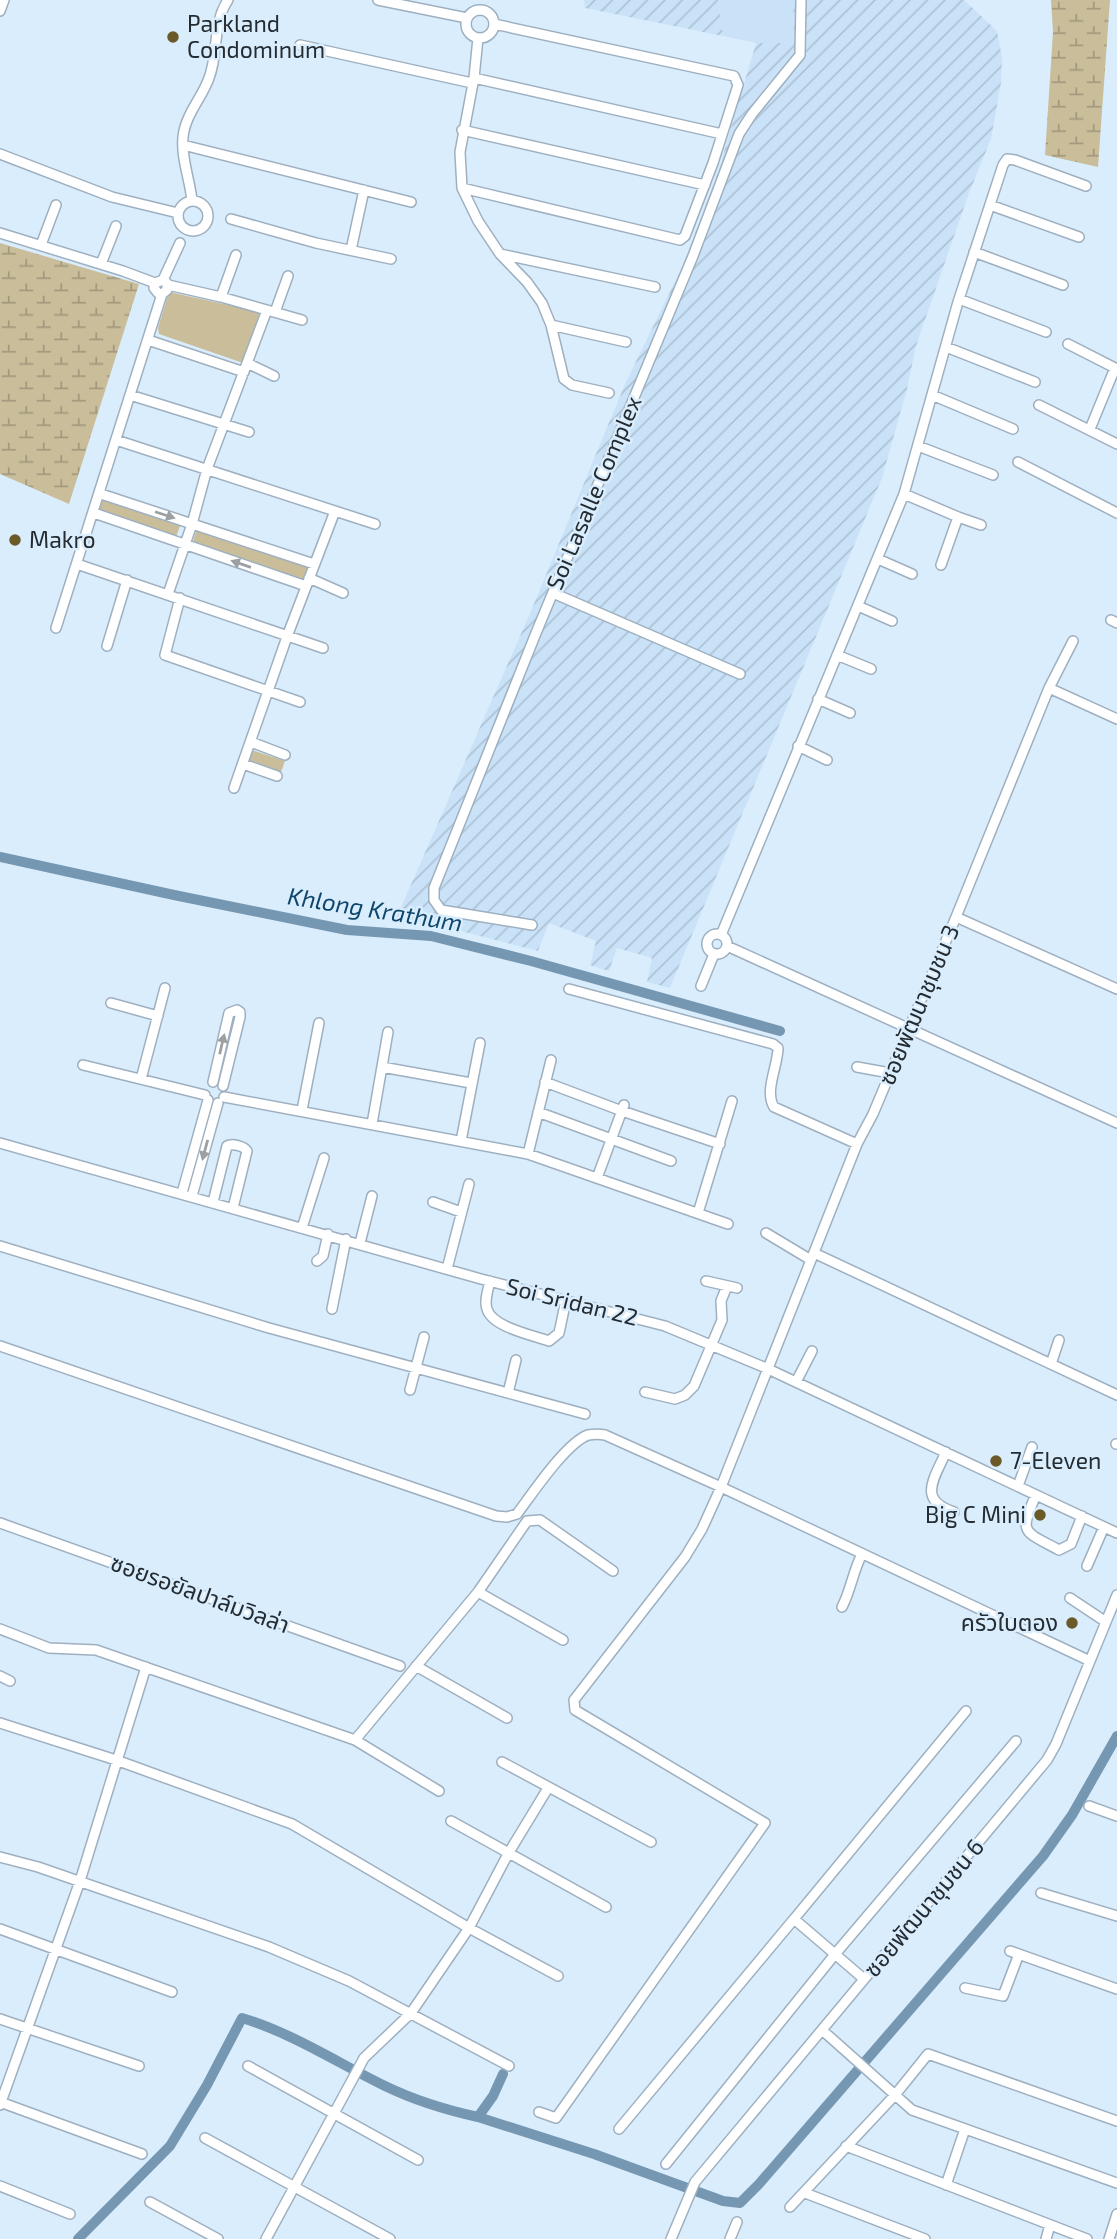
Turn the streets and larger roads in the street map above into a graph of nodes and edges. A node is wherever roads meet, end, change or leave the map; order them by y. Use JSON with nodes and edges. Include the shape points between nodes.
{"nodes":[{"id":1,"x":4,"y":0,"type":"edge"},
{"id":2,"x":228,"y":0,"type":"edge"},
{"id":3,"x":378,"y":0,"type":"edge"},
{"id":4,"x":801,"y":0,"type":"edge"},
{"id":5,"x":0,"y":11,"type":"edge"},
{"id":6,"x":467,"y":18,"type":"junction"},
{"id":7,"x":494,"y":24,"type":"junction"},
{"id":8,"x":478,"y":38,"type":"junction"},
{"id":9,"x":300,"y":45,"type":"dead end"},
{"id":10,"x":473,"y":80,"type":"junction"},
{"id":11,"x":463,"y":130,"type":"junction"},
{"id":12,"x":722,"y":134,"type":"junction"},
{"id":13,"x":183,"y":145,"type":"junction"},
{"id":14,"x":0,"y":154,"type":"edge"},
{"id":15,"x":705,"y":185,"type":"junction"},
{"id":16,"x":1086,"y":186,"type":"dead end"},
{"id":17,"x":462,"y":188,"type":"junction"},
{"id":18,"x":364,"y":190,"type":"junction"},
{"id":19,"x":192,"y":201,"type":"junction"},
{"id":20,"x":411,"y":202,"type":"dead end"},
{"id":21,"x":56,"y":205,"type":"dead end"},
{"id":22,"x":990,"y":205,"type":"junction"},
{"id":23,"x":178,"y":213,"type":"junction"},
{"id":24,"x":231,"y":219,"type":"dead end"},
{"id":25,"x":116,"y":226,"type":"dead end"},
{"id":26,"x":0,"y":233,"type":"edge"},
{"id":27,"x":1079,"y":237,"type":"dead end"},
{"id":28,"x":180,"y":243,"type":"dead end"},
{"id":29,"x":41,"y":246,"type":"junction"},
{"id":30,"x":351,"y":250,"type":"junction"},
{"id":31,"x":974,"y":252,"type":"junction"},
{"id":32,"x":500,"y":254,"type":"junction"},
{"id":33,"x":236,"y":255,"type":"dead end"},
{"id":34,"x":391,"y":259,"type":"dead end"},
{"id":35,"x":101,"y":264,"type":"junction"},
{"id":36,"x":288,"y":276,"type":"dead end"},
{"id":37,"x":1063,"y":285,"type":"dead end"},
{"id":38,"x":162,"y":286,"type":"junction"},
{"id":39,"x":655,"y":287,"type":"dead end"},
{"id":40,"x":221,"y":297,"type":"junction"},
{"id":41,"x":959,"y":299,"type":"junction"},
{"id":42,"x":271,"y":311,"type":"junction"},
{"id":43,"x":302,"y":320,"type":"dead end"},
{"id":44,"x":551,"y":326,"type":"junction"},
{"id":45,"x":1046,"y":332,"type":"dead end"},
{"id":46,"x":148,"y":340,"type":"junction"},
{"id":47,"x":626,"y":342,"type":"dead end"},
{"id":48,"x":1068,"y":344,"type":"dead end"},
{"id":49,"x":946,"y":347,"type":"junction"},
{"id":50,"x":246,"y":368,"type":"junction"},
{"id":51,"x":1116,"y":368,"type":"edge"},
{"id":52,"x":274,"y":376,"type":"dead end"},
{"id":53,"x":1035,"y":382,"type":"dead end"},
{"id":54,"x":609,"y":393,"type":"dead end"},
{"id":55,"x":130,"y":395,"type":"junction"},
{"id":56,"x":932,"y":395,"type":"junction"},
{"id":57,"x":1039,"y":405,"type":"dead end"},
{"id":58,"x":224,"y":425,"type":"junction"},
{"id":59,"x":1013,"y":429,"type":"dead end"},
{"id":60,"x":1090,"y":429,"type":"junction"},
{"id":61,"x":249,"y":432,"type":"dead end"},
{"id":62,"x":116,"y":440,"type":"junction"},
{"id":63,"x":1117,"y":444,"type":"edge"},
{"id":64,"x":918,"y":446,"type":"junction"},
{"id":65,"x":1018,"y":462,"type":"dead end"},
{"id":66,"x":207,"y":469,"type":"junction"},
{"id":67,"x":993,"y":475,"type":"dead end"},
{"id":68,"x":101,"y":494,"type":"junction"},
{"id":69,"x":904,"y":494,"type":"junction"},
{"id":70,"x":335,"y":511,"type":"junction"},
{"id":71,"x":94,"y":513,"type":"junction"},
{"id":72,"x":1117,"y":513,"type":"edge"},
{"id":73,"x":958,"y":517,"type":"junction"},
{"id":74,"x":192,"y":524,"type":"junction"},
{"id":75,"x":375,"y":524,"type":"dead end"},
{"id":76,"x":981,"y":525,"type":"dead end"},
{"id":77,"x":185,"y":545,"type":"junction"},
{"id":78,"x":878,"y":559,"type":"junction"},
{"id":79,"x":77,"y":564,"type":"junction"},
{"id":80,"x":314,"y":564,"type":"junction"},
{"id":81,"x":941,"y":565,"type":"dead end"},
{"id":82,"x":912,"y":574,"type":"dead end"},
{"id":83,"x":127,"y":580,"type":"junction"},
{"id":84,"x":307,"y":582,"type":"junction"},
{"id":85,"x":343,"y":593,"type":"dead end"},
{"id":86,"x":553,"y":593,"type":"junction"},
{"id":87,"x":169,"y":594,"type":"junction"},
{"id":88,"x":180,"y":598,"type":"junction"},
{"id":89,"x":858,"y":606,"type":"junction"},
{"id":90,"x":892,"y":621,"type":"dead end"},
{"id":91,"x":56,"y":628,"type":"dead end"},
{"id":92,"x":288,"y":634,"type":"junction"},
{"id":93,"x":1073,"y":642,"type":"dead end"},
{"id":94,"x":107,"y":646,"type":"dead end"},
{"id":95,"x":324,"y":648,"type":"dead end"},
{"id":96,"x":837,"y":655,"type":"junction"},
{"id":97,"x":871,"y":669,"type":"dead end"},
{"id":98,"x":740,"y":674,"type":"dead end"},
{"id":99,"x":1049,"y":688,"type":"junction"},
{"id":100,"x":269,"y":691,"type":"junction"},
{"id":101,"x":818,"y":699,"type":"junction"},
{"id":102,"x":300,"y":702,"type":"dead end"},
{"id":103,"x":850,"y":713,"type":"dead end"},
{"id":104,"x":1117,"y":719,"type":"edge"},
{"id":105,"x":251,"y":742,"type":"junction"},
{"id":106,"x":798,"y":746,"type":"junction"},
{"id":107,"x":285,"y":755,"type":"dead end"},
{"id":108,"x":827,"y":760,"type":"dead end"},
{"id":109,"x":243,"y":764,"type":"junction"},
{"id":110,"x":277,"y":776,"type":"dead end"},
{"id":111,"x":234,"y":788,"type":"dead end"},
{"id":112,"x":956,"y":917,"type":"junction"},
{"id":113,"x":532,"y":925,"type":"dead end"},
{"id":114,"x":721,"y":935,"type":"junction"},
{"id":115,"x":727,"y":946,"type":"junction"},
{"id":116,"x":714,"y":954,"type":"junction"},
{"id":117,"x":701,"y":986,"type":"dead end"},
{"id":118,"x":165,"y":988,"type":"dead end"},
{"id":119,"x":569,"y":989,"type":"dead end"},
{"id":120,"x":1117,"y":989,"type":"edge"},
{"id":121,"x":111,"y":1003,"type":"dead end"},
{"id":122,"x":158,"y":1016,"type":"junction"},
{"id":123,"x":319,"y":1023,"type":"dead end"},
{"id":124,"x":908,"y":1028,"type":"junction"},
{"id":125,"x":388,"y":1032,"type":"dead end"},
{"id":126,"x":480,"y":1043,"type":"dead end"},
{"id":127,"x":551,"y":1060,"type":"dead end"},
{"id":128,"x":83,"y":1065,"type":"dead end"},
{"id":129,"x":383,"y":1067,"type":"junction"},
{"id":130,"x":857,"y":1067,"type":"dead end"},
{"id":131,"x":890,"y":1073,"type":"junction"},
{"id":132,"x":141,"y":1079,"type":"junction"},
{"id":133,"x":545,"y":1082,"type":"junction"},
{"id":134,"x":471,"y":1083,"type":"junction"},
{"id":135,"x":218,"y":1084,"type":"junction"},
{"id":136,"x":214,"y":1099,"type":"junction"},
{"id":137,"x":732,"y":1101,"type":"dead end"},
{"id":138,"x":623,"y":1108,"type":"junction"},
{"id":139,"x":302,"y":1110,"type":"junction"},
{"id":140,"x":538,"y":1112,"type":"junction"},
{"id":141,"x":1117,"y":1123,"type":"edge"},
{"id":142,"x":372,"y":1124,"type":"junction"},
{"id":143,"x":612,"y":1139,"type":"junction"},
{"id":144,"x":460,"y":1141,"type":"junction"},
{"id":145,"x":0,"y":1143,"type":"edge"},
{"id":146,"x":720,"y":1144,"type":"junction"},
{"id":147,"x":857,"y":1144,"type":"junction"},
{"id":148,"x":528,"y":1154,"type":"junction"},
{"id":149,"x":324,"y":1158,"type":"dead end"},
{"id":150,"x":670,"y":1161,"type":"dead end"},
{"id":151,"x":597,"y":1178,"type":"junction"},
{"id":152,"x":469,"y":1184,"type":"dead end"},
{"id":153,"x":182,"y":1193,"type":"junction"},
{"id":154,"x":192,"y":1196,"type":"junction"},
{"id":155,"x":372,"y":1196,"type":"dead end"},
{"id":156,"x":213,"y":1202,"type":"junction"},
{"id":157,"x":433,"y":1202,"type":"dead end"},
{"id":158,"x":233,"y":1208,"type":"junction"},
{"id":159,"x":461,"y":1212,"type":"junction"},
{"id":160,"x":698,"y":1213,"type":"junction"},
{"id":161,"x":728,"y":1224,"type":"dead end"},
{"id":162,"x":303,"y":1227,"type":"junction"},
{"id":163,"x":766,"y":1233,"type":"dead end"},
{"id":164,"x":328,"y":1234,"type":"junction"},
{"id":165,"x":346,"y":1240,"type":"junction"},
{"id":166,"x":360,"y":1243,"type":"junction"},
{"id":167,"x":0,"y":1246,"type":"edge"},
{"id":168,"x":813,"y":1257,"type":"junction"},
{"id":169,"x":317,"y":1261,"type":"dead end"},
{"id":170,"x":447,"y":1269,"type":"junction"},
{"id":171,"x":490,"y":1281,"type":"junction"},
{"id":172,"x":706,"y":1281,"type":"dead end"},
{"id":173,"x":727,"y":1286,"type":"junction"},
{"id":174,"x":737,"y":1287,"type":"dead end"},
{"id":175,"x":566,"y":1300,"type":"junction"},
{"id":176,"x":332,"y":1309,"type":"dead end"},
{"id":177,"x":424,"y":1337,"type":"dead end"},
{"id":178,"x":1059,"y":1339,"type":"dead end"},
{"id":179,"x":0,"y":1346,"type":"edge"},
{"id":180,"x":712,"y":1346,"type":"junction"},
{"id":181,"x":812,"y":1351,"type":"dead end"},
{"id":182,"x":516,"y":1360,"type":"dead end"},
{"id":183,"x":1051,"y":1364,"type":"junction"},
{"id":184,"x":416,"y":1368,"type":"junction"},
{"id":185,"x":766,"y":1368,"type":"junction"},
{"id":186,"x":796,"y":1382,"type":"junction"},
{"id":187,"x":410,"y":1390,"type":"dead end"},
{"id":188,"x":645,"y":1392,"type":"dead end"},
{"id":189,"x":508,"y":1393,"type":"junction"},
{"id":190,"x":1117,"y":1395,"type":"edge"},
{"id":191,"x":585,"y":1415,"type":"dead end"},
{"id":192,"x":1032,"y":1447,"type":"dead end"},
{"id":193,"x":946,"y":1452,"type":"junction"},
{"id":194,"x":1018,"y":1486,"type":"junction"},
{"id":195,"x":720,"y":1487,"type":"junction"},
{"id":196,"x":1036,"y":1495,"type":"junction"},
{"id":197,"x":954,"y":1512,"type":"dead end"},
{"id":198,"x":1082,"y":1516,"type":"junction"},
{"id":199,"x":0,"y":1523,"type":"edge"},
{"id":200,"x":1104,"y":1527,"type":"junction"},
{"id":201,"x":1117,"y":1533,"type":"edge"},
{"id":202,"x":862,"y":1553,"type":"junction"},
{"id":203,"x":1087,"y":1566,"type":"dead end"},
{"id":204,"x":613,"y":1571,"type":"dead end"},
{"id":205,"x":478,"y":1592,"type":"junction"},
{"id":206,"x":1117,"y":1595,"type":"edge"},
{"id":207,"x":1070,"y":1598,"type":"dead end"},
{"id":208,"x":842,"y":1607,"type":"dead end"},
{"id":209,"x":1106,"y":1622,"type":"junction"},
{"id":210,"x":0,"y":1629,"type":"edge"},
{"id":211,"x":563,"y":1640,"type":"dead end"},
{"id":212,"x":1090,"y":1661,"type":"junction"},
{"id":213,"x":400,"y":1666,"type":"dead end"},
{"id":214,"x":416,"y":1666,"type":"junction"},
{"id":215,"x":146,"y":1667,"type":"junction"},
{"id":216,"x":0,"y":1676,"type":"edge"},
{"id":217,"x":10,"y":1681,"type":"dead end"},
{"id":218,"x":966,"y":1712,"type":"dead end"},
{"id":219,"x":507,"y":1718,"type":"dead end"},
{"id":220,"x":0,"y":1723,"type":"edge"},
{"id":221,"x":355,"y":1740,"type":"junction"},
{"id":222,"x":1016,"y":1741,"type":"dead end"},
{"id":223,"x":117,"y":1760,"type":"junction"},
{"id":224,"x":502,"y":1762,"type":"dead end"},
{"id":225,"x":548,"y":1788,"type":"junction"},
{"id":226,"x":439,"y":1791,"type":"dead end"},
{"id":227,"x":1090,"y":1806,"type":"dead end"},
{"id":228,"x":1117,"y":1816,"type":"edge"},
{"id":229,"x":452,"y":1821,"type":"dead end"},
{"id":230,"x":650,"y":1842,"type":"dead end"},
{"id":231,"x":508,"y":1854,"type":"junction"},
{"id":232,"x":0,"y":1857,"type":"edge"},
{"id":233,"x":80,"y":1881,"type":"junction"},
{"id":234,"x":1041,"y":1893,"type":"dead end"},
{"id":235,"x":606,"y":1907,"type":"dead end"},
{"id":236,"x":1117,"y":1916,"type":"edge"},
{"id":237,"x":794,"y":1919,"type":"junction"},
{"id":238,"x":469,"y":1928,"type":"junction"},
{"id":239,"x":0,"y":1929,"type":"edge"},
{"id":240,"x":55,"y":1948,"type":"junction"},
{"id":241,"x":836,"y":1954,"type":"junction"},
{"id":242,"x":558,"y":1976,"type":"dead end"},
{"id":243,"x":864,"y":1979,"type":"junction"},
{"id":244,"x":965,"y":1988,"type":"dead end"},
{"id":245,"x":1117,"y":1989,"type":"edge"},
{"id":246,"x":172,"y":1992,"type":"dead end"},
{"id":247,"x":411,"y":2013,"type":"junction"},
{"id":248,"x":0,"y":2019,"type":"edge"},
{"id":249,"x":27,"y":2028,"type":"junction"},
{"id":250,"x":822,"y":2030,"type":"junction"},
{"id":251,"x":139,"y":2066,"type":"dead end"},
{"id":252,"x":248,"y":2066,"type":"dead end"},
{"id":253,"x":509,"y":2066,"type":"dead end"},
{"id":254,"x":895,"y":2095,"type":"junction"},
{"id":255,"x":0,"y":2103,"type":"edge"},
{"id":256,"x":538,"y":2112,"type":"dead end"},
{"id":257,"x":334,"y":2115,"type":"junction"},
{"id":258,"x":1117,"y":2121,"type":"edge"},
{"id":259,"x":619,"y":2129,"type":"dead end"},
{"id":260,"x":965,"y":2129,"type":"junction"},
{"id":261,"x":205,"y":2138,"type":"dead end"},
{"id":262,"x":846,"y":2146,"type":"junction"},
{"id":263,"x":142,"y":2154,"type":"dead end"},
{"id":264,"x":418,"y":2160,"type":"dead end"},
{"id":265,"x":666,"y":2164,"type":"dead end"},
{"id":266,"x":1117,"y":2183,"type":"edge"},
{"id":267,"x":946,"y":2185,"type":"junction"},
{"id":268,"x":0,"y":2186,"type":"edge"},
{"id":269,"x":294,"y":2186,"type":"junction"},
{"id":270,"x":805,"y":2193,"type":"junction"},
{"id":271,"x":150,"y":2202,"type":"dead end"},
{"id":272,"x":790,"y":2207,"type":"dead end"},
{"id":273,"x":70,"y":2214,"type":"dead end"},
{"id":274,"x":1117,"y":2214,"type":"edge"},
{"id":275,"x":737,"y":2222,"type":"dead end"},
{"id":276,"x":1050,"y":2225,"type":"junction"},
{"id":277,"x":218,"y":2239,"type":"edge"},
{"id":278,"x":266,"y":2239,"type":"edge"},
{"id":279,"x":390,"y":2239,"type":"edge"},
{"id":280,"x":671,"y":2239,"type":"edge"},
{"id":281,"x":730,"y":2239,"type":"edge"},
{"id":282,"x":925,"y":2239,"type":"edge"},
{"id":283,"x":1046,"y":2239,"type":"edge"},
{"id":284,"x":1087,"y":2239,"type":"edge"},
{"id":285,"x":1109,"y":2239,"type":"edge"}],
"edges":[{"from":1,"to":5,"type":"street"},
{"from":2,"to":13,"type":"street","via":[[217,26],[209,78],[185,125]]},
{"from":3,"to":6,"type":"street"},
{"from":4,"to":86,"type":"street","name":"Soi Lasalle Complex","via":[[800,55],[739,134],[693,257]]},
{"from":6,"to":7,"type":"street","via":[[484,10]]},
{"from":6,"to":8,"type":"street","via":[[467,30]]},
{"from":7,"to":8,"type":"street","via":[[487,36]]},
{"from":7,"to":12,"type":"street","via":[[734,76],[738,85]]},
{"from":8,"to":10,"type":"street"},
{"from":9,"to":10,"type":"street"},
{"from":10,"to":11,"type":"street"},
{"from":10,"to":12,"type":"street"},
{"from":11,"to":15,"type":"street"},
{"from":11,"to":17,"type":"street"},
{"from":12,"to":15,"type":"street"},
{"from":13,"to":18,"type":"street"},
{"from":13,"to":19,"type":"street"},
{"from":14,"to":23,"type":"street","via":[[112,197]]},
{"from":15,"to":17,"type":"street","via":[[680,240]]},
{"from":16,"to":22,"type":"street","via":[[1007,159]]},
{"from":17,"to":32,"type":"street"},
{"from":18,"to":20,"type":"street"},
{"from":18,"to":30,"type":"street"},
{"from":19,"to":23,"type":"street"},
{"from":19,"to":23,"type":"street","via":[[207,209],[204,226],[187,229]]},
{"from":21,"to":29,"type":"street"},
{"from":22,"to":27,"type":"street"},
{"from":22,"to":31,"type":"street"},
{"from":24,"to":30,"type":"street"},
{"from":25,"to":35,"type":"street"},
{"from":26,"to":29,"type":"street"},
{"from":28,"to":38,"type":"street"},
{"from":29,"to":35,"type":"street"},
{"from":30,"to":34,"type":"street"},
{"from":31,"to":37,"type":"street"},
{"from":31,"to":41,"type":"street"},
{"from":32,"to":39,"type":"street"},
{"from":32,"to":44,"type":"street","via":[[536,293]]},
{"from":33,"to":40,"type":"street"},
{"from":35,"to":38,"type":"street"},
{"from":36,"to":42,"type":"street"},
{"from":38,"to":40,"type":"street"},
{"from":38,"to":46,"type":"street"},
{"from":40,"to":42,"type":"street"},
{"from":41,"to":45,"type":"street"},
{"from":41,"to":49,"type":"street"},
{"from":42,"to":43,"type":"street"},
{"from":42,"to":50,"type":"street"},
{"from":44,"to":47,"type":"street"},
{"from":44,"to":54,"type":"street","via":[[567,383]]},
{"from":46,"to":50,"type":"street"},
{"from":46,"to":55,"type":"street"},
{"from":48,"to":51,"type":"street"},
{"from":49,"to":53,"type":"street"},
{"from":49,"to":56,"type":"street"},
{"from":50,"to":52,"type":"street"},
{"from":50,"to":58,"type":"street"},
{"from":51,"to":60,"type":"street"},
{"from":55,"to":58,"type":"street"},
{"from":55,"to":62,"type":"street"},
{"from":56,"to":59,"type":"street"},
{"from":56,"to":64,"type":"street"},
{"from":57,"to":60,"type":"street"},
{"from":58,"to":61,"type":"street"},
{"from":58,"to":66,"type":"street"},
{"from":60,"to":63,"type":"street"},
{"from":62,"to":66,"type":"street"},
{"from":62,"to":68,"type":"street"},
{"from":64,"to":67,"type":"street"},
{"from":64,"to":69,"type":"street"},
{"from":65,"to":72,"type":"street"},
{"from":66,"to":70,"type":"street"},
{"from":66,"to":74,"type":"street"},
{"from":68,"to":71,"type":"street"},
{"from":68,"to":74,"type":"street","one_way":true},
{"from":69,"to":73,"type":"street"},
{"from":69,"to":78,"type":"street"},
{"from":70,"to":75,"type":"street"},
{"from":70,"to":80,"type":"street"},
{"from":71,"to":77,"type":"street"},
{"from":71,"to":79,"type":"street"},
{"from":73,"to":76,"type":"street"},
{"from":73,"to":81,"type":"street"},
{"from":74,"to":77,"type":"street"},
{"from":74,"to":80,"type":"street"},
{"from":84,"to":77,"type":"street","one_way":true},
{"from":77,"to":87,"type":"street"},
{"from":78,"to":82,"type":"street"},
{"from":78,"to":89,"type":"street"},
{"from":79,"to":83,"type":"street"},
{"from":79,"to":91,"type":"street"},
{"from":80,"to":84,"type":"street"},
{"from":83,"to":87,"type":"street"},
{"from":83,"to":94,"type":"street"},
{"from":84,"to":85,"type":"street"},
{"from":84,"to":92,"type":"street"},
{"from":86,"to":98,"type":"street"},
{"from":86,"to":113,"type":"street","name":"Soi Lasalle Complex","via":[[434,888],[434,900],[441,910]]},
{"from":87,"to":88,"type":"street"},
{"from":88,"to":92,"type":"street"},
{"from":88,"to":100,"type":"street","via":[[165,655]]},
{"from":89,"to":90,"type":"street"},
{"from":89,"to":96,"type":"street"},
{"from":92,"to":95,"type":"street"},
{"from":92,"to":100,"type":"street"},
{"from":93,"to":99,"type":"street","name":"ซอยพัฒนาชุมชน 3"},
{"from":96,"to":97,"type":"street"},
{"from":96,"to":101,"type":"street"},
{"from":99,"to":104,"type":"street"},
{"from":99,"to":112,"type":"street","name":"ซอยพัฒนาชุมชน 3"},
{"from":100,"to":102,"type":"street"},
{"from":100,"to":105,"type":"street"},
{"from":101,"to":103,"type":"street"},
{"from":101,"to":106,"type":"street"},
{"from":105,"to":107,"type":"street"},
{"from":105,"to":109,"type":"street"},
{"from":106,"to":108,"type":"street"},
{"from":106,"to":114,"type":"street"},
{"from":109,"to":110,"type":"street"},
{"from":109,"to":111,"type":"street"},
{"from":112,"to":120,"type":"street"},
{"from":112,"to":124,"type":"street","name":"ซอยพัฒนาชุมชน 3"},
{"from":114,"to":115,"type":"street"},
{"from":114,"to":116,"type":"street","via":[[707,941]]},
{"from":115,"to":116,"type":"street","via":[[724,952]]},
{"from":115,"to":124,"type":"street"},
{"from":116,"to":117,"type":"street"},
{"from":118,"to":122,"type":"street"},
{"from":119,"to":147,"type":"street","via":[[774,1044],[778,1048],[770,1096],[774,1107]]},
{"from":121,"to":122,"type":"street"},
{"from":122,"to":132,"type":"street"},
{"from":123,"to":139,"type":"street"},
{"from":124,"to":131,"type":"street","name":"ซอยพัฒนาชุมชน 3"},
{"from":124,"to":141,"type":"street"},
{"from":125,"to":129,"type":"street"},
{"from":126,"to":134,"type":"street"},
{"from":127,"to":133,"type":"street"},
{"from":128,"to":132,"type":"street"},
{"from":129,"to":134,"type":"street"},
{"from":129,"to":142,"type":"street"},
{"from":130,"to":131,"type":"street"},
{"from":131,"to":147,"type":"street","name":"ซอยพัฒนาชุมชน 3"},
{"from":132,"to":136,"type":"street"},
{"from":133,"to":138,"type":"street"},
{"from":133,"to":140,"type":"street"},
{"from":134,"to":144,"type":"street"},
{"from":135,"to":135,"type":"street","one_way":true,"via":[[229,1013],[237,1010],[240,1017]]},
{"from":135,"to":136,"type":"street"},
{"from":135,"to":136,"type":"street","via":[[207,1086]]},
{"from":136,"to":139,"type":"street"},
{"from":136,"to":153,"type":"street"},
{"from":136,"to":154,"type":"street","one_way":true},
{"from":137,"to":146,"type":"street"},
{"from":138,"to":143,"type":"street"},
{"from":138,"to":146,"type":"street"},
{"from":139,"to":142,"type":"street"},
{"from":140,"to":143,"type":"street"},
{"from":140,"to":148,"type":"street"},
{"from":142,"to":144,"type":"street"},
{"from":143,"to":150,"type":"street"},
{"from":143,"to":151,"type":"street"},
{"from":144,"to":148,"type":"street"},
{"from":145,"to":153,"type":"street","name":"Soi Sridan 22"},
{"from":146,"to":160,"type":"street"},
{"from":147,"to":168,"type":"street","name":"ซอยพัฒนาชุมชน 3"},
{"from":148,"to":151,"type":"street"},
{"from":149,"to":162,"type":"street"},
{"from":151,"to":160,"type":"street"},
{"from":152,"to":159,"type":"street"},
{"from":153,"to":154,"type":"street","name":"Soi Sridan 22"},
{"from":154,"to":156,"type":"street","name":"Soi Sridan 22"},
{"from":155,"to":166,"type":"street"},
{"from":156,"to":158,"type":"street","name":"Soi Sridan 22"},
{"from":156,"to":158,"type":"street","via":[[227,1146],[238,1146],[247,1151]]},
{"from":157,"to":159,"type":"street"},
{"from":158,"to":162,"type":"street","name":"Soi Sridan 22"},
{"from":159,"to":170,"type":"street"},
{"from":160,"to":161,"type":"street"},
{"from":162,"to":164,"type":"street","name":"Soi Sridan 22"},
{"from":163,"to":168,"type":"street"},
{"from":164,"to":165,"type":"street","name":"Soi Sridan 22"},
{"from":164,"to":169,"type":"street","via":[[323,1256]]},
{"from":165,"to":166,"type":"street","name":"Soi Sridan 22"},
{"from":165,"to":176,"type":"street"},
{"from":166,"to":170,"type":"street","name":"Soi Sridan 22"},
{"from":167,"to":184,"type":"street"},
{"from":168,"to":183,"type":"street"},
{"from":168,"to":185,"type":"street","name":"ซอยพัฒนาชุมชน 3"},
{"from":170,"to":171,"type":"street","name":"Soi Sridan 22"},
{"from":171,"to":175,"type":"street","name":"Soi Sridan 22"},
{"from":171,"to":175,"type":"street","via":[[485,1306],[489,1315],[497,1323],[549,1341],[559,1333]]},
{"from":172,"to":173,"type":"street"},
{"from":173,"to":174,"type":"street"},
{"from":173,"to":180,"type":"street"},
{"from":175,"to":180,"type":"street","name":"Soi Sridan 22","via":[[665,1326]]},
{"from":177,"to":184,"type":"street"},
{"from":178,"to":183,"type":"street"},
{"from":179,"to":195,"type":"street","via":[[496,1516],[517,1514],[556,1463],[591,1434],[605,1435]]},
{"from":180,"to":185,"type":"street","name":"Soi Sridan 22"},
{"from":180,"to":188,"type":"street","via":[[694,1386],[685,1395],[675,1399]]},
{"from":181,"to":186,"type":"street"},
{"from":182,"to":189,"type":"street"},
{"from":183,"to":190,"type":"street"},
{"from":184,"to":187,"type":"street"},
{"from":184,"to":189,"type":"street"},
{"from":185,"to":186,"type":"street","name":"Soi Sridan 22"},
{"from":185,"to":195,"type":"street","name":"ซอยพัฒนาชุมชน 3"},
{"from":186,"to":193,"type":"street","name":"Soi Sridan 22"},
{"from":189,"to":191,"type":"street"},
{"from":192,"to":194,"type":"street"},
{"from":193,"to":194,"type":"street","name":"Soi Sridan 22"},
{"from":193,"to":197,"type":"street","via":[[931,1494],[933,1501]]},
{"from":194,"to":196,"type":"street","name":"Soi Sridan 22"},
{"from":195,"to":202,"type":"street"},
{"from":195,"to":256,"type":"street","name":"ซอยพัฒนาชุมชน 3","via":[[685,1557],[573,1705],[765,1823],[556,2118]]},
{"from":196,"to":198,"type":"street","name":"Soi Sridan 22"},
{"from":196,"to":198,"type":"street","via":[[1025,1526],[1030,1534],[1059,1550],[1071,1544]]},
{"from":198,"to":200,"type":"street","name":"Soi Sridan 22"},
{"from":199,"to":213,"type":"street","name":"ซอยรอยัลปาล์มวิลล่า"},
{"from":200,"to":201,"type":"street","name":"Soi Sridan 22"},
{"from":200,"to":203,"type":"street"},
{"from":202,"to":208,"type":"street"},
{"from":202,"to":212,"type":"street"},
{"from":204,"to":205,"type":"street","via":[[534,1519],[527,1521]]},
{"from":205,"to":211,"type":"street"},
{"from":205,"to":214,"type":"street"},
{"from":206,"to":209,"type":"street","name":"ซอยพัฒนาชุมชน 6"},
{"from":207,"to":209,"type":"street"},
{"from":209,"to":212,"type":"street","name":"ซอยพัฒนาชุมชน 6"},
{"from":210,"to":215,"type":"street","via":[[49,1648],[96,1650]]},
{"from":212,"to":243,"type":"street","name":"ซอยพัฒนาชุมชน 6","via":[[1047,1760]]},
{"from":214,"to":219,"type":"street"},
{"from":214,"to":221,"type":"street"},
{"from":215,"to":221,"type":"street"},
{"from":215,"to":223,"type":"street"},
{"from":216,"to":217,"type":"street"},
{"from":218,"to":237,"type":"street"},
{"from":220,"to":223,"type":"street"},
{"from":221,"to":226,"type":"street"},
{"from":222,"to":241,"type":"street"},
{"from":223,"to":233,"type":"street"},
{"from":223,"to":238,"type":"street","via":[[292,1824]]},
{"from":224,"to":225,"type":"street"},
{"from":225,"to":230,"type":"street"},
{"from":225,"to":231,"type":"street"},
{"from":227,"to":228,"type":"street"},
{"from":229,"to":231,"type":"street"},
{"from":231,"to":235,"type":"street"},
{"from":231,"to":238,"type":"street"},
{"from":232,"to":233,"type":"street"},
{"from":233,"to":240,"type":"street"},
{"from":233,"to":247,"type":"street","via":[[269,1947]]},
{"from":234,"to":236,"type":"street"},
{"from":237,"to":241,"type":"street"},
{"from":237,"to":259,"type":"street"},
{"from":238,"to":242,"type":"street"},
{"from":238,"to":247,"type":"street"},
{"from":239,"to":240,"type":"street"},
{"from":240,"to":246,"type":"street"},
{"from":240,"to":249,"type":"street"},
{"from":241,"to":243,"type":"street"},
{"from":241,"to":265,"type":"street"},
{"from":243,"to":250,"type":"street","name":"ซอยพัฒนาชุมชน 6"},
{"from":244,"to":245,"type":"street","via":[[1003,1996],[1014,1952]]},
{"from":247,"to":253,"type":"street"},
{"from":247,"to":257,"type":"street","via":[[363,2058]]},
{"from":248,"to":249,"type":"street"},
{"from":249,"to":251,"type":"street"},
{"from":249,"to":255,"type":"street"},
{"from":250,"to":254,"type":"street"},
{"from":250,"to":280,"type":"street","name":"ซอยพัฒนาชุมชน 6","via":[[695,2182]]},
{"from":252,"to":257,"type":"street"},
{"from":254,"to":258,"type":"street","via":[[932,2053]]},
{"from":254,"to":260,"type":"street","via":[[912,2110]]},
{"from":254,"to":262,"type":"street"},
{"from":255,"to":263,"type":"street"},
{"from":257,"to":264,"type":"street"},
{"from":257,"to":269,"type":"street"},
{"from":260,"to":266,"type":"street"},
{"from":260,"to":267,"type":"street"},
{"from":261,"to":269,"type":"street"},
{"from":262,"to":267,"type":"street"},
{"from":262,"to":270,"type":"street"},
{"from":267,"to":276,"type":"street"},
{"from":268,"to":273,"type":"street"},
{"from":269,"to":278,"type":"street"},
{"from":269,"to":279,"type":"street"},
{"from":270,"to":272,"type":"street"},
{"from":270,"to":282,"type":"street"},
{"from":271,"to":277,"type":"street"},
{"from":274,"to":285,"type":"street"},
{"from":275,"to":281,"type":"street"},
{"from":276,"to":283,"type":"street"},
{"from":276,"to":284,"type":"street"}]}
